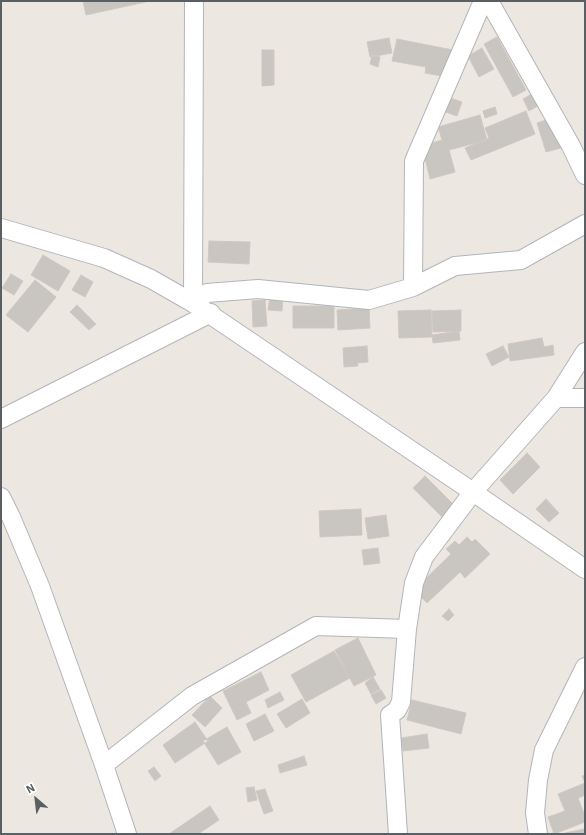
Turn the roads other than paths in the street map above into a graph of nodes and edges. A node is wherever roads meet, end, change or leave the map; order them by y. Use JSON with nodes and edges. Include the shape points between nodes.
{"nodes":[{"id":1,"x":194,"y":1,"type":"edge"},
{"id":2,"x":483,"y":1,"type":"edge"},
{"id":3,"x":489,"y":1,"type":"edge"},
{"id":4,"x":585,"y":175,"type":"edge"},
{"id":5,"x":585,"y":224,"type":"edge"},
{"id":6,"x":1,"y":228,"type":"edge"},
{"id":7,"x":413,"y":287,"type":"junction"},
{"id":8,"x":193,"y":302,"type":"junction"},
{"id":9,"x":211,"y":313,"type":"junction"},
{"id":10,"x":585,"y":352,"type":"edge"},
{"id":11,"x":556,"y":398,"type":"junction"},
{"id":12,"x":585,"y":398,"type":"edge"},
{"id":13,"x":1,"y":420,"type":"edge"},
{"id":14,"x":473,"y":492,"type":"junction"},
{"id":15,"x":1,"y":497,"type":"edge"},
{"id":16,"x":585,"y":569,"type":"edge"},
{"id":17,"x":407,"y":629,"type":"junction"},
{"id":18,"x":585,"y":667,"type":"edge"},
{"id":19,"x":104,"y":765,"type":"junction"},
{"id":20,"x":126,"y":834,"type":"edge"},
{"id":21,"x":398,"y":834,"type":"edge"},
{"id":22,"x":538,"y":834,"type":"edge"}],
"edges":[{"from":1,"to":8,"type":"street"},
{"from":2,"to":7,"type":"street","via":[[414,162]]},
{"from":3,"to":4,"type":"street"},
{"from":5,"to":7,"type":"street","via":[[521,260],[455,266]]},
{"from":6,"to":8,"type":"street","via":[[104,258],[151,279]]},
{"from":7,"to":8,"type":"street","via":[[369,300],[258,289],[207,293]]},
{"from":8,"to":9,"type":"street"},
{"from":9,"to":13,"type":"street"},
{"from":9,"to":14,"type":"street"},
{"from":10,"to":11,"type":"street"},
{"from":11,"to":12,"type":"street"},
{"from":11,"to":14,"type":"street"},
{"from":14,"to":16,"type":"street"},
{"from":14,"to":17,"type":"street","via":[[424,557],[414,583]]},
{"from":15,"to":19,"type":"street","via":[[40,586]]},
{"from":17,"to":19,"type":"street","via":[[316,626],[192,696]]},
{"from":17,"to":21,"type":"street","via":[[402,702],[390,715]]},
{"from":18,"to":22,"type":"street","via":[[544,750],[535,814]]},
{"from":19,"to":20,"type":"street"}]}
